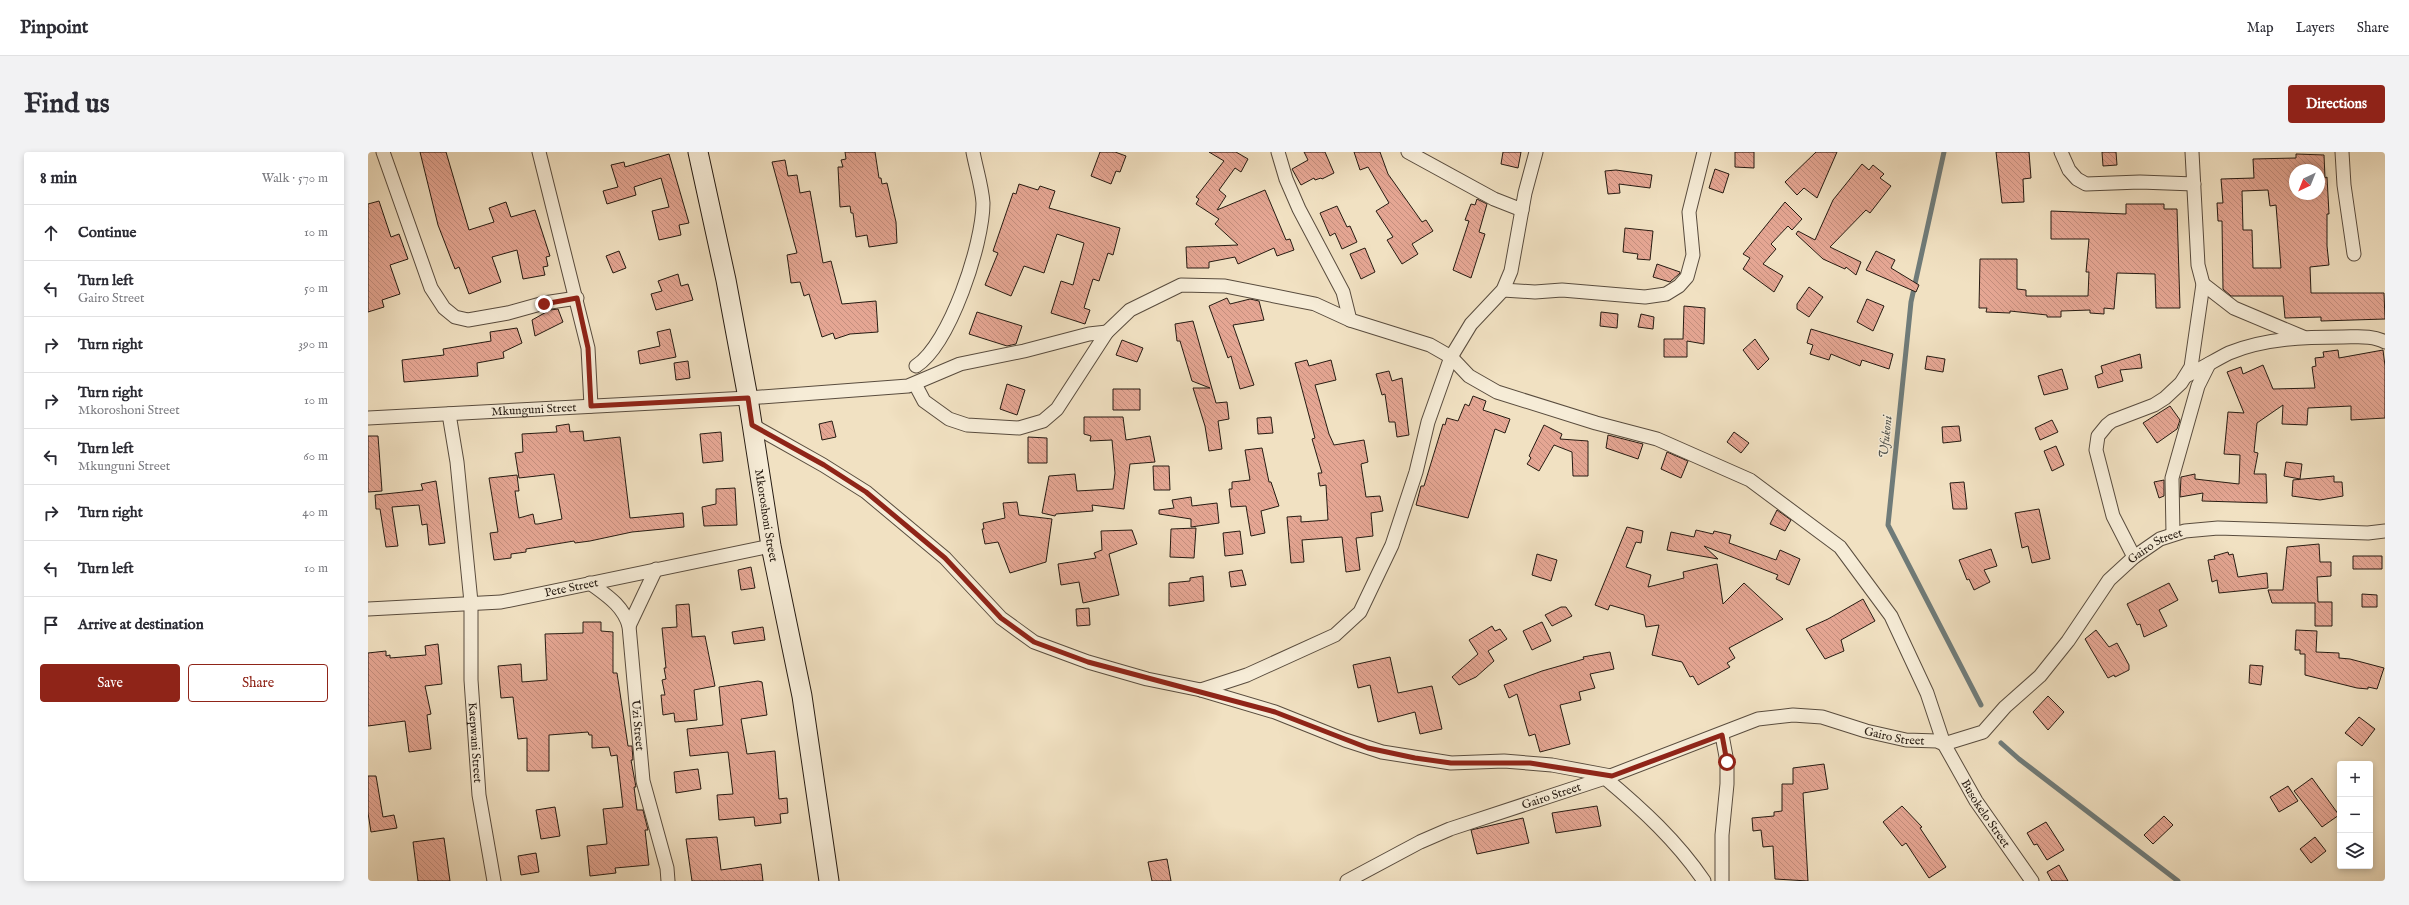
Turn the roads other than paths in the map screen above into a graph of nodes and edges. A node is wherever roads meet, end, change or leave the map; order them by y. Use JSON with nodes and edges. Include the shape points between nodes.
{"nodes":[{"id":1,"x":383,"y":152,"type":"edge"},
{"id":2,"x":539,"y":152,"type":"edge"},
{"id":3,"x":698,"y":152,"type":"edge"},
{"id":4,"x":973,"y":152,"type":"edge"},
{"id":5,"x":1278,"y":152,"type":"edge"},
{"id":6,"x":1408,"y":152,"type":"edge"},
{"id":7,"x":1536,"y":152,"type":"edge"},
{"id":8,"x":1704,"y":152,"type":"edge"},
{"id":9,"x":2061,"y":152,"type":"edge"},
{"id":10,"x":2192,"y":152,"type":"edge"},
{"id":11,"x":2342,"y":152,"type":"edge"},
{"id":12,"x":2194,"y":184,"type":"junction"},
{"id":13,"x":1522,"y":210,"type":"junction"},
{"id":14,"x":2354,"y":254,"type":"dead end"},
{"id":15,"x":2203,"y":284,"type":"junction"},
{"id":16,"x":1503,"y":290,"type":"junction"},
{"id":17,"x":577,"y":298,"type":"junction"},
{"id":18,"x":1350,"y":320,"type":"junction"},
{"id":19,"x":1106,"y":332,"type":"junction"},
{"id":20,"x":2305,"y":337,"type":"junction"},
{"id":21,"x":2385,"y":342,"type":"edge"},
{"id":22,"x":1451,"y":357,"type":"junction"},
{"id":23,"x":2209,"y":364,"type":"junction"},
{"id":24,"x":916,"y":366,"type":"dead end"},
{"id":25,"x":2186,"y":376,"type":"junction"},
{"id":26,"x":915,"y":384,"type":"junction"},
{"id":27,"x":748,"y":398,"type":"junction"},
{"id":28,"x":591,"y":406,"type":"junction"},
{"id":29,"x":449,"y":414,"type":"junction"},
{"id":30,"x":368,"y":418,"type":"edge"},
{"id":31,"x":752,"y":425,"type":"junction"},
{"id":32,"x":2385,"y":531,"type":"edge"},
{"id":33,"x":2174,"y":534,"type":"junction"},
{"id":34,"x":771,"y":546,"type":"junction"},
{"id":35,"x":2134,"y":557,"type":"junction"},
{"id":36,"x":656,"y":569,"type":"junction"},
{"id":37,"x":590,"y":583,"type":"junction"},
{"id":38,"x":471,"y":602,"type":"junction"},
{"id":39,"x":368,"y":609,"type":"edge"},
{"id":40,"x":629,"y":626,"type":"junction"},
{"id":41,"x":1201,"y":690,"type":"junction"},
{"id":42,"x":1722,"y":735,"type":"junction"},
{"id":43,"x":1944,"y":744,"type":"junction"},
{"id":44,"x":1608,"y":777,"type":"junction"},
{"id":45,"x":494,"y":881,"type":"edge"},
{"id":46,"x":668,"y":881,"type":"edge"},
{"id":47,"x":830,"y":881,"type":"edge"},
{"id":48,"x":1347,"y":881,"type":"edge"},
{"id":49,"x":1704,"y":881,"type":"edge"},
{"id":50,"x":1722,"y":881,"type":"edge"},
{"id":51,"x":2032,"y":881,"type":"edge"}],
"edges":[{"from":1,"to":17,"type":"street","via":[[431,288],[444,308],[455,317],[468,320]]},
{"from":2,"to":17,"type":"street"},
{"from":3,"to":27,"type":"street","name":"Mkoroshoni Street"},
{"from":4,"to":24,"type":"street","via":[[983,203],[979,231],[963,292],[951,322],[927,359]]},
{"from":5,"to":18,"type":"street","via":[[1299,209],[1343,292]]},
{"from":6,"to":13,"type":"street","via":[[1494,199]]},
{"from":7,"to":13,"type":"street"},
{"from":8,"to":16,"type":"street","via":[[1689,212],[1693,255],[1687,277],[1679,286],[1666,294],[1645,298],[1562,290]]},
{"from":9,"to":12,"type":"street","via":[[2069,170],[2086,184]]},
{"from":10,"to":12,"type":"street"},
{"from":11,"to":14,"type":"street"},
{"from":12,"to":15,"type":"street","via":[[2198,266]]},
{"from":13,"to":16,"type":"street","via":[[1511,271]]},
{"from":15,"to":20,"type":"street","via":[[2234,308]]},
{"from":15,"to":25,"type":"street","via":[[2191,367]]},
{"from":16,"to":22,"type":"street","via":[[1464,333]]},
{"from":17,"to":28,"type":"street","via":[[588,348]]},
{"from":18,"to":19,"type":"street","name":"Busokelo Street","via":[[1315,304],[1286,297],[1225,286],[1181,285],[1130,310]]},
{"from":18,"to":22,"type":"street","name":"Busokelo Street","via":[[1430,345]]},
{"from":19,"to":26,"type":"street","name":"Mkunguni Street","via":[[960,364]]},
{"from":19,"to":26,"type":"street","name":"Busokelo Street","via":[[1057,409],[1043,421],[1019,428],[967,425],[949,419],[924,401]]},
{"from":20,"to":21,"type":"street","via":[[2375,338]]},
{"from":20,"to":23,"type":"street","via":[[2245,348]]},
{"from":22,"to":41,"type":"street","via":[[1428,422],[1416,472],[1392,545],[1360,612],[1335,635],[1247,675]]},
{"from":22,"to":43,"type":"street","name":"Busokelo Street","via":[[1469,376],[1497,392],[1656,439],[1750,480],[1840,547],[1891,616],[1927,693]]},
{"from":23,"to":25,"type":"street"},
{"from":23,"to":33,"type":"street","via":[[2198,386],[2172,478]]},
{"from":25,"to":35,"type":"street","via":[[2165,398],[2154,405],[2112,421],[2097,440],[2096,450],[2113,516]]},
{"from":26,"to":27,"type":"street","name":"Mkunguni Street"},
{"from":27,"to":28,"type":"street","name":"Mkunguni Street"},
{"from":27,"to":31,"type":"street","name":"Mkoroshoni Street"},
{"from":28,"to":29,"type":"street","name":"Mkunguni Street"},
{"from":29,"to":30,"type":"street","name":"Mkunguni Street"},
{"from":29,"to":38,"type":"street","name":"Kaepwani Street","via":[[457,462]]},
{"from":31,"to":34,"type":"street","name":"Mkoroshoni Street"},
{"from":31,"to":41,"type":"street","via":[[866,492],[945,558],[1001,618],[1034,642],[1147,680]]},
{"from":32,"to":33,"type":"street","name":"Gairo Street","via":[[2368,533],[2218,528]]},
{"from":33,"to":35,"type":"street","name":"Gairo Street","via":[[2160,539]]},
{"from":34,"to":36,"type":"street","name":"Pete Street"},
{"from":34,"to":47,"type":"street","name":"Mkoroshoni Street","via":[[802,696]]},
{"from":35,"to":43,"type":"street","name":"Gairo Street","via":[[2108,580],[2068,641],[2040,676],[2005,707],[1983,732]]},
{"from":36,"to":37,"type":"street","name":"Pete Street"},
{"from":36,"to":40,"type":"street"},
{"from":37,"to":38,"type":"street","name":"Pete Street","via":[[501,602]]},
{"from":37,"to":40,"type":"street","name":"Uzi Street","via":[[617,603]]},
{"from":38,"to":39,"type":"street","name":"Pete Street"},
{"from":38,"to":45,"type":"street","name":"Kaepwani Street","via":[[472,680],[479,795]]},
{"from":40,"to":46,"type":"street","name":"Uzi Street","via":[[643,781],[667,868]]},
{"from":41,"to":44,"type":"street","via":[[1284,714],[1345,740],[1382,752],[1451,763],[1504,761],[1545,764]]},
{"from":42,"to":43,"type":"street","name":"Gairo Street","via":[[1758,720],[1793,715],[1822,718],[1906,740],[1937,741]]},
{"from":42,"to":44,"type":"street","name":"Gairo Street"},
{"from":42,"to":50,"type":"street","via":[[1727,762],[1727,784],[1722,835]]},
{"from":43,"to":51,"type":"street","name":"Busokelo Street","via":[[1976,801]]},
{"from":44,"to":48,"type":"street","name":"Gairo Street","via":[[1450,829],[1399,852]]},
{"from":44,"to":49,"type":"street","via":[[1692,863]]}]}
